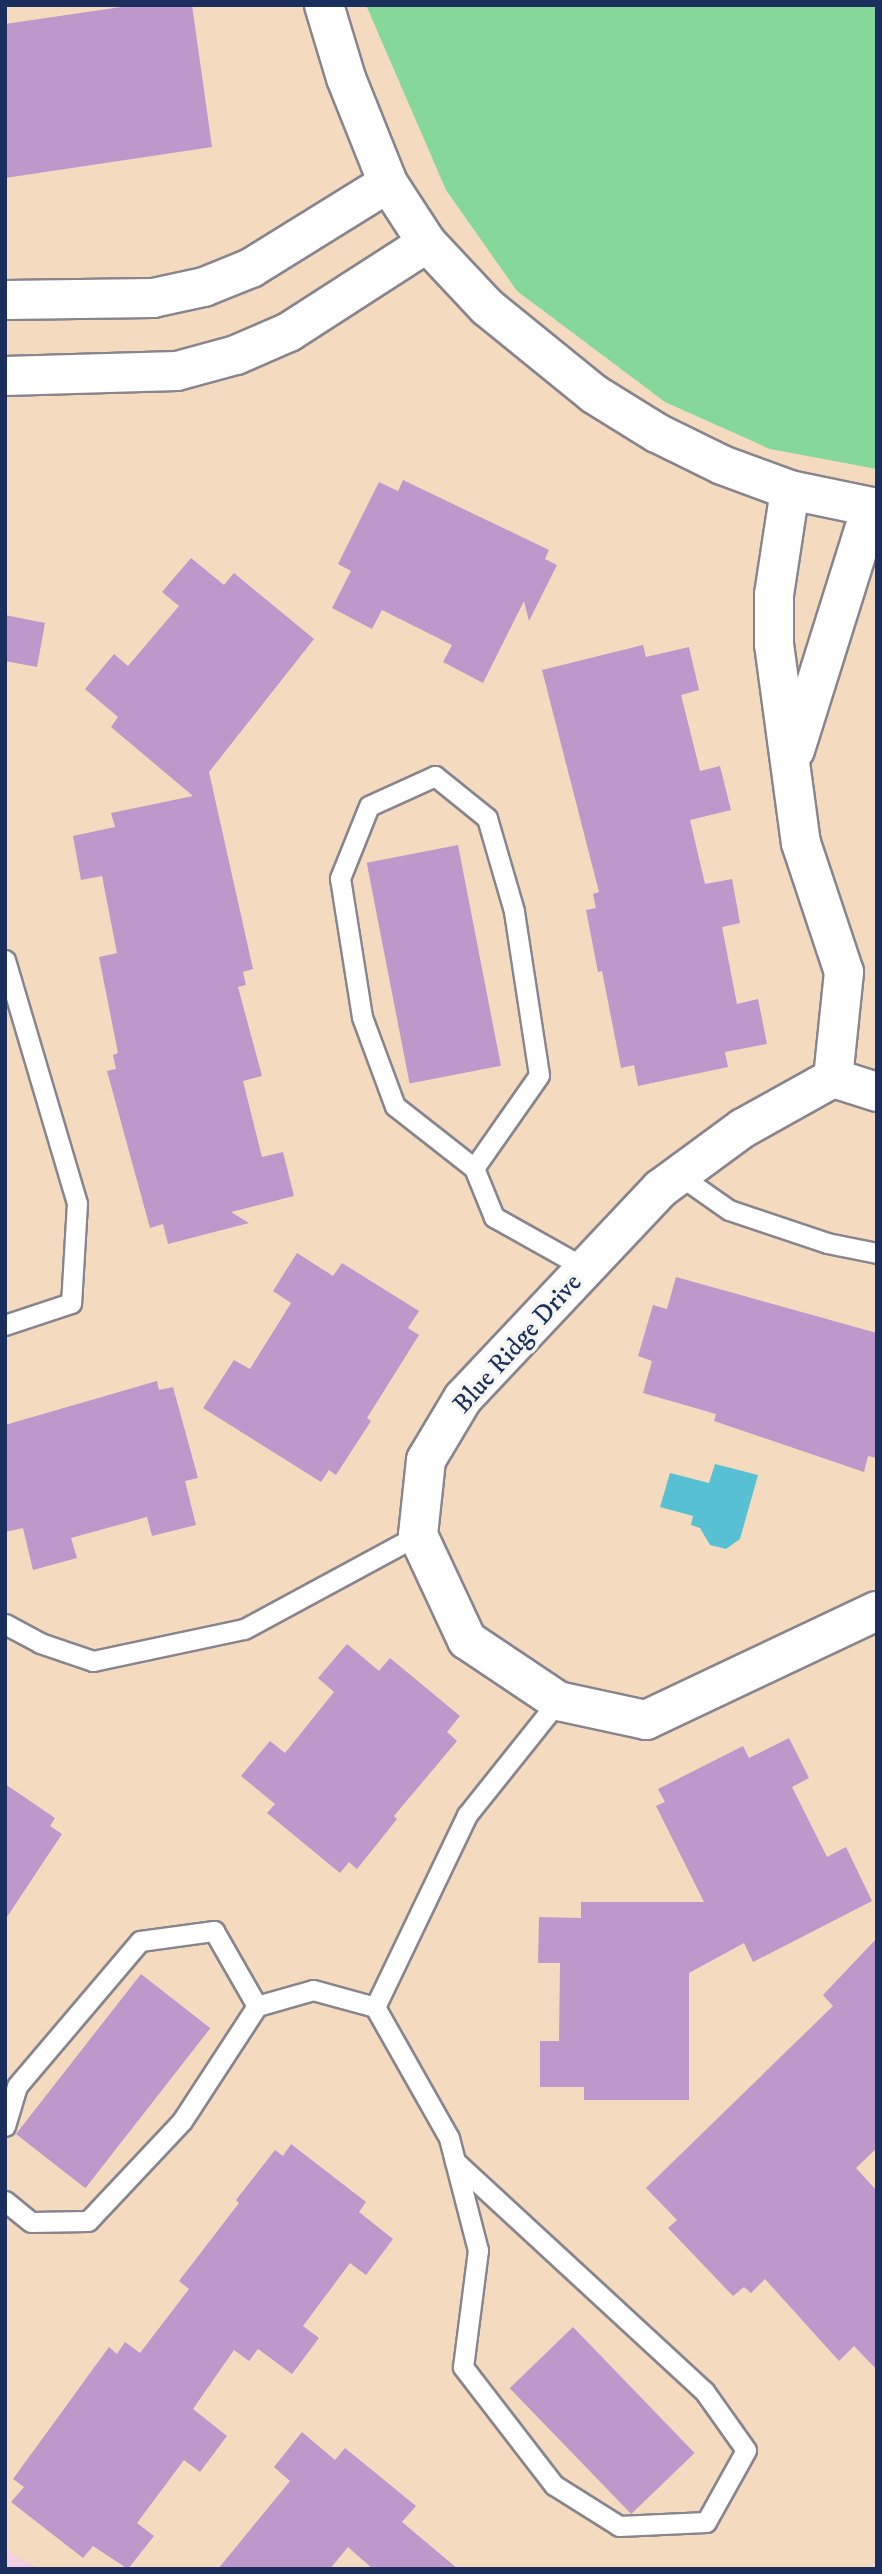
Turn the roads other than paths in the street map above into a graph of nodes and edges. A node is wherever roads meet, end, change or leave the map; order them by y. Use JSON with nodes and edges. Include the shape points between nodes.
{"nodes":[{"id":1,"x":324,"y":5,"type":"edge"},
{"id":2,"x":388,"y":183,"type":"junction"},
{"id":3,"x":426,"y":243,"type":"junction"},
{"id":4,"x":5,"y":300,"type":"edge"},
{"id":5,"x":5,"y":376,"type":"edge"},
{"id":6,"x":790,"y":490,"type":"junction"},
{"id":7,"x":874,"y":508,"type":"edge"},
{"id":8,"x":791,"y":766,"type":"junction"},
{"id":9,"x":5,"y":960,"type":"edge"},
{"id":10,"x":832,"y":1078,"type":"junction"},
{"id":11,"x":877,"y":1092,"type":"edge"},
{"id":12,"x":474,"y":1168,"type":"junction"},
{"id":13,"x":679,"y":1175,"type":"junction"},
{"id":14,"x":877,"y":1253,"type":"edge"},
{"id":15,"x":585,"y":1268,"type":"junction"},
{"id":16,"x":5,"y":1325,"type":"edge"},
{"id":17,"x":418,"y":1535,"type":"junction"},
{"id":18,"x":877,"y":1611,"type":"edge"},
{"id":19,"x":5,"y":1624,"type":"edge"},
{"id":20,"x":558,"y":1701,"type":"junction"},
{"id":21,"x":257,"y":2006,"type":"junction"},
{"id":22,"x":375,"y":2007,"type":"junction"},
{"id":23,"x":5,"y":2126,"type":"edge"},
{"id":24,"x":455,"y":2161,"type":"junction"},
{"id":25,"x":5,"y":2201,"type":"edge"}],
"edges":[{"from":1,"to":2,"type":"street","via":[[346,78]]},
{"from":2,"to":3,"type":"street"},
{"from":2,"to":4,"type":"street","via":[[251,268],[204,287],[153,298]]},
{"from":3,"to":5,"type":"street","via":[[289,332],[236,355],[177,370],[123,375]]},
{"from":3,"to":6,"type":"street","via":[[487,307],[594,394],[689,449]]},
{"from":6,"to":7,"type":"street"},
{"from":6,"to":8,"type":"street","via":[[774,595],[774,644]]},
{"from":7,"to":8,"type":"street"},
{"from":8,"to":10,"type":"street","via":[[802,842],[844,972]]},
{"from":9,"to":16,"type":"lane","via":[[76,1203],[71,1303]]},
{"from":10,"to":11,"type":"street"},
{"from":10,"to":13,"type":"street","name":"Blue Ridge Drive","via":[[743,1128]]},
{"from":12,"to":12,"type":"lane","via":[[395,1106],[362,1017],[340,878],[369,806],[435,776],[487,818],[514,911],[539,1075]]},
{"from":12,"to":15,"type":"lane","via":[[494,1217]]},
{"from":13,"to":14,"type":"lane","via":[[729,1210]]},
{"from":13,"to":15,"type":"street","name":"Blue Ridge Drive"},
{"from":15,"to":17,"type":"street","name":"Blue Ridge Drive","via":[[463,1398],[426,1460]]},
{"from":17,"to":19,"type":"lane","via":[[244,1629],[93,1661],[40,1643]]},
{"from":17,"to":20,"type":"street","via":[[467,1640]]},
{"from":18,"to":20,"type":"street","via":[[646,1720]]},
{"from":20,"to":22,"type":"lane","via":[[467,1815]]},
{"from":21,"to":22,"type":"lane","via":[[313,1990]]},
{"from":21,"to":23,"type":"lane","via":[[214,1931],[140,1941],[18,2086]]},
{"from":21,"to":25,"type":"lane","via":[[181,2121],[88,2221],[31,2222]]},
{"from":22,"to":24,"type":"lane","via":[[449,2138]]},
{"from":24,"to":24,"type":"lane","via":[[478,2250],[463,2367],[554,2485],[619,2526],[706,2522],[746,2450],[704,2391]]}]}
